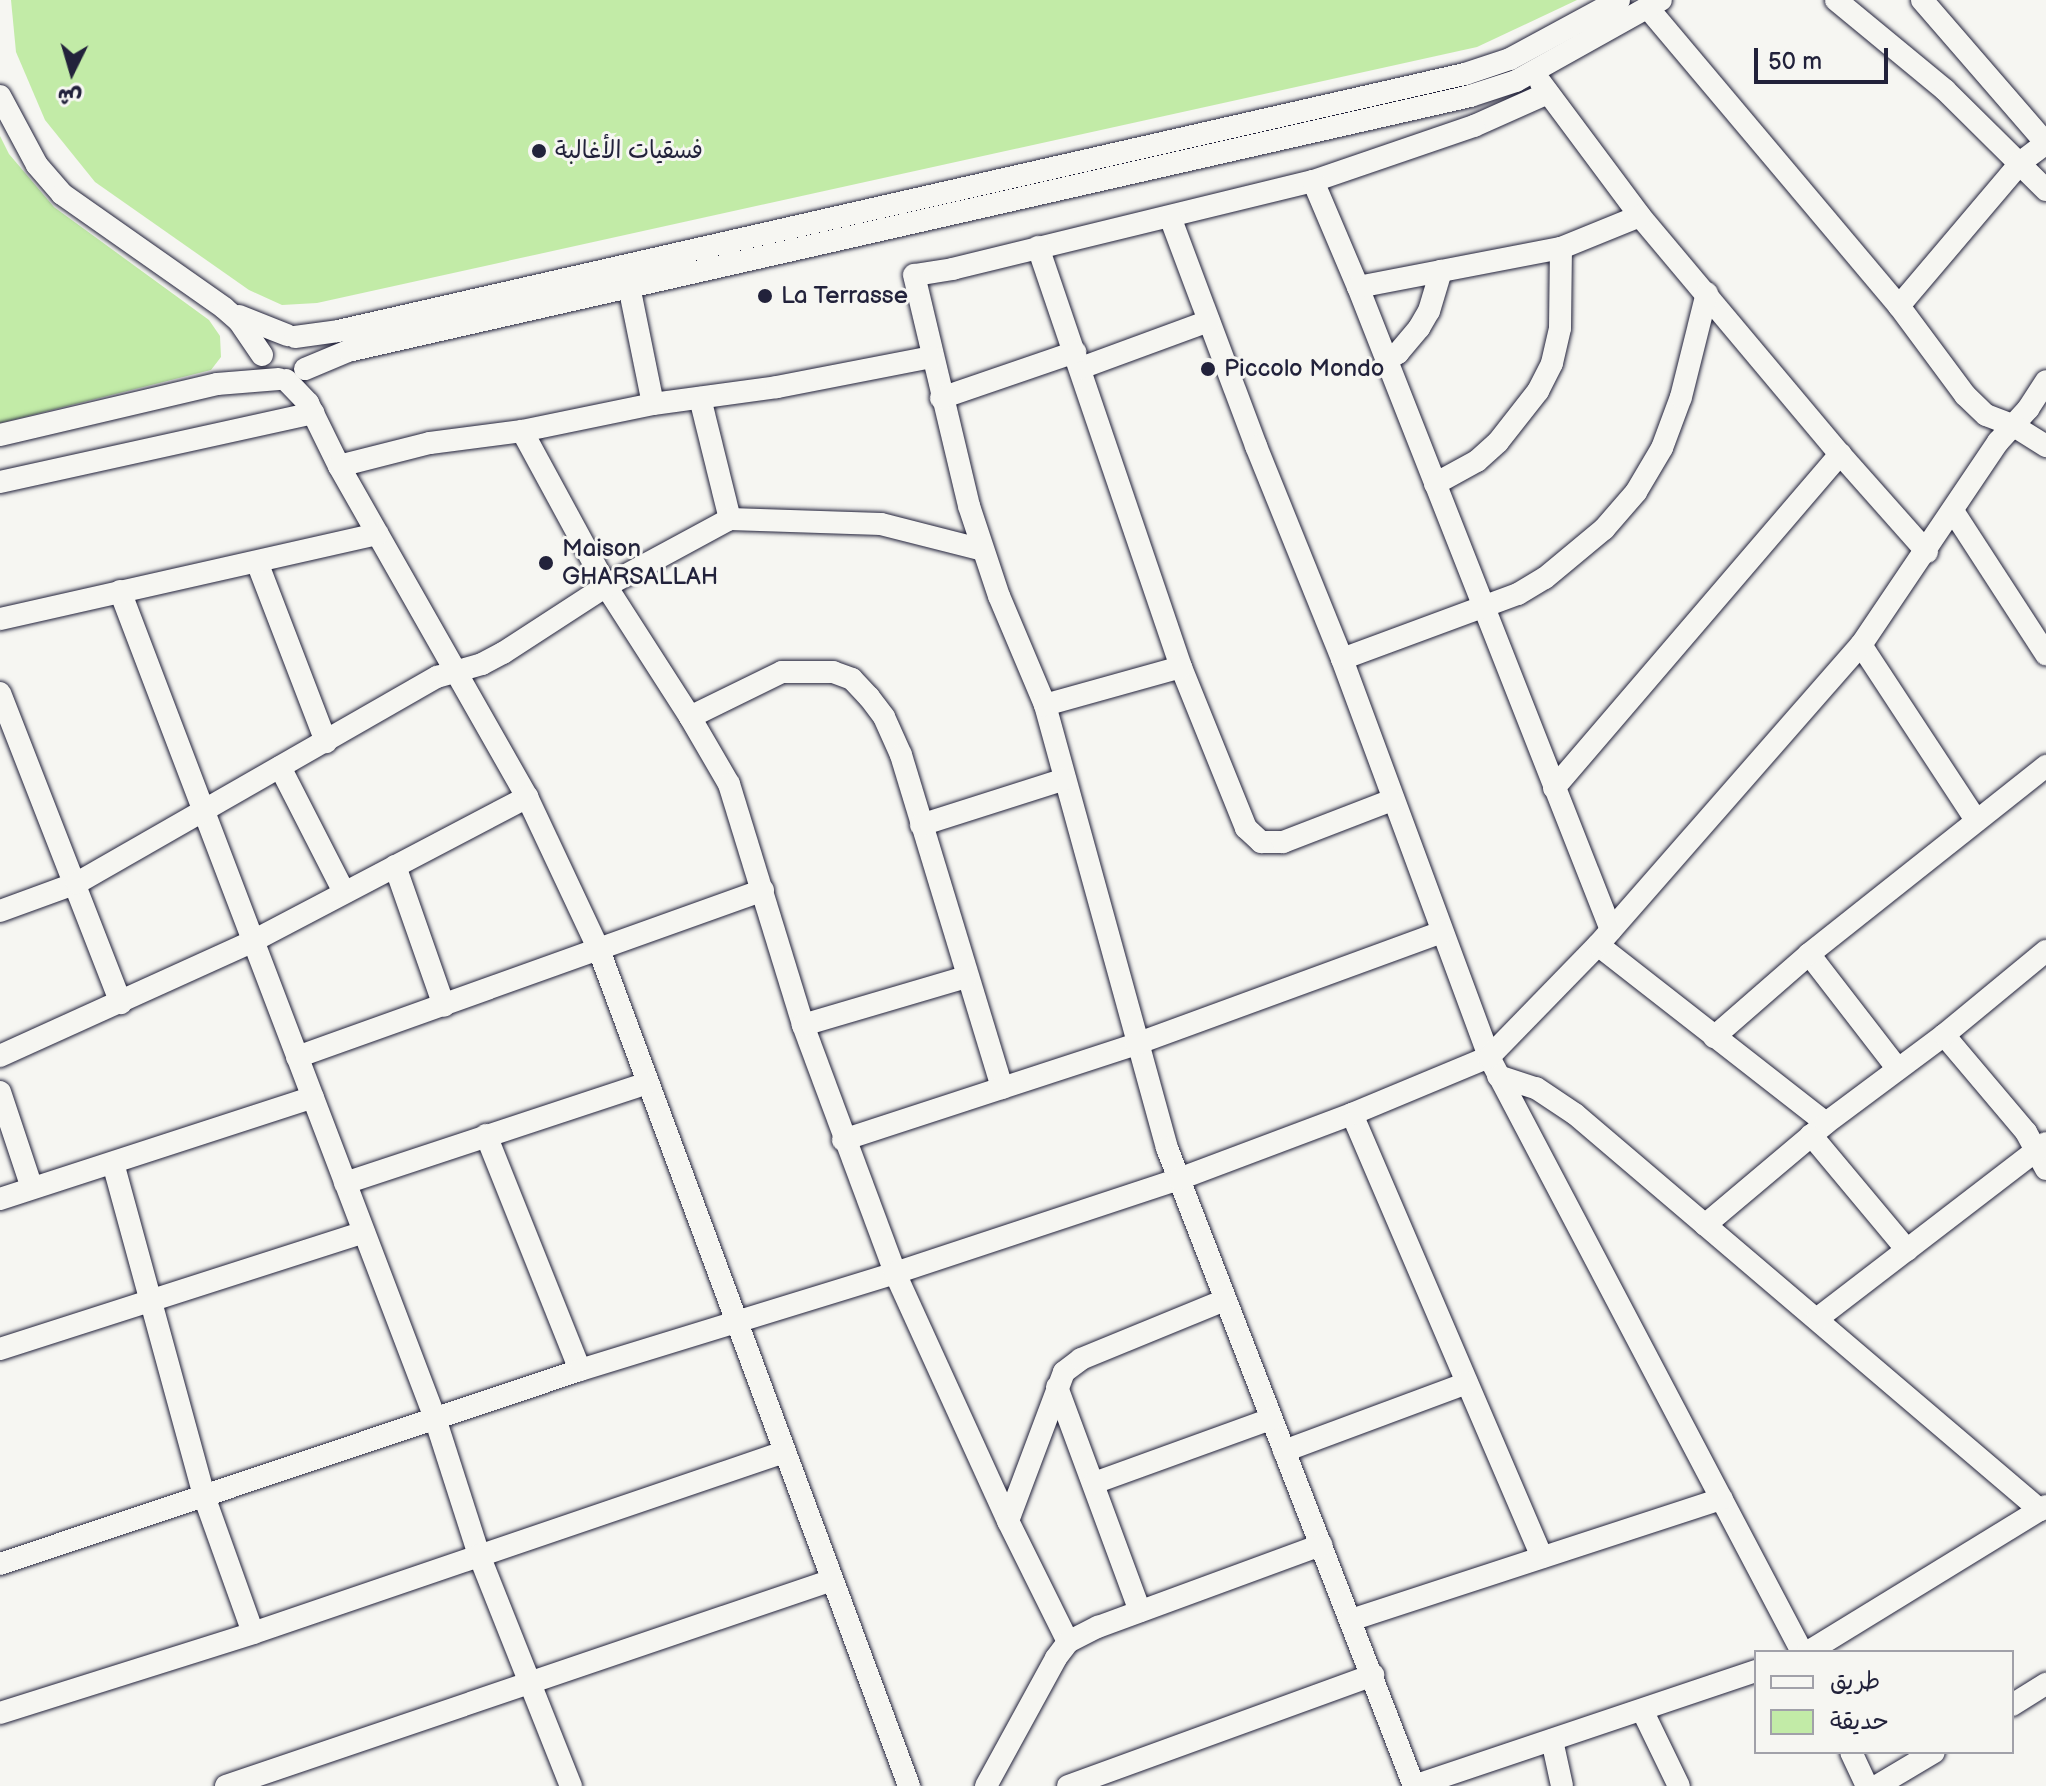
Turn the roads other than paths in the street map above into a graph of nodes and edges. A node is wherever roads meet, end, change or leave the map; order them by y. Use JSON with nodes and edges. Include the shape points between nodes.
{"nodes":[{"id":1,"x":1619,"y":0,"type":"edge"},
{"id":2,"x":1836,"y":0,"type":"edge"},
{"id":3,"x":1654,"y":4,"type":"edge"},
{"id":4,"x":1934,"y":4,"type":"edge"},
{"id":5,"x":1528,"y":62,"type":"junction"},
{"id":6,"x":1548,"y":93,"type":"junction"},
{"id":7,"x":0,"y":96,"type":"edge"},
{"id":8,"x":2046,"y":143,"type":"edge"},
{"id":9,"x":2021,"y":162,"type":"junction"},
{"id":10,"x":1313,"y":181,"type":"junction"},
{"id":11,"x":2046,"y":190,"type":"edge"},
{"id":12,"x":1640,"y":216,"type":"junction"},
{"id":13,"x":1170,"y":217,"type":"junction"},
{"id":14,"x":1038,"y":247,"type":"junction"},
{"id":15,"x":1561,"y":248,"type":"junction"},
{"id":16,"x":1441,"y":271,"type":"junction"},
{"id":17,"x":629,"y":286,"type":"junction"},
{"id":18,"x":1358,"y":287,"type":"junction"},
{"id":19,"x":1707,"y":293,"type":"junction"},
{"id":20,"x":1899,"y":306,"type":"junction"},
{"id":21,"x":224,"y":308,"type":"junction"},
{"id":22,"x":1209,"y":321,"type":"junction"},
{"id":23,"x":291,"y":336,"type":"junction"},
{"id":24,"x":262,"y":356,"type":"junction"},
{"id":25,"x":931,"y":357,"type":"junction"},
{"id":26,"x":1078,"y":360,"type":"junction"},
{"id":27,"x":1386,"y":360,"type":"junction"},
{"id":28,"x":293,"y":375,"type":"junction"},
{"id":29,"x":2046,"y":381,"type":"edge"},
{"id":30,"x":217,"y":384,"type":"junction"},
{"id":31,"x":700,"y":398,"type":"junction"},
{"id":32,"x":941,"y":398,"type":"junction"},
{"id":33,"x":653,"y":404,"type":"junction"},
{"id":34,"x":310,"y":408,"type":"junction"},
{"id":35,"x":2014,"y":426,"type":"junction"},
{"id":36,"x":522,"y":431,"type":"junction"},
{"id":37,"x":0,"y":435,"type":"edge"},
{"id":38,"x":2046,"y":446,"type":"edge"},
{"id":39,"x":1840,"y":454,"type":"junction"},
{"id":40,"x":339,"y":466,"type":"junction"},
{"id":41,"x":0,"y":482,"type":"edge"},
{"id":42,"x":1435,"y":484,"type":"junction"},
{"id":43,"x":1953,"y":511,"type":"junction"},
{"id":44,"x":730,"y":519,"type":"junction"},
{"id":45,"x":378,"y":534,"type":"junction"},
{"id":46,"x":983,"y":550,"type":"junction"},
{"id":47,"x":1927,"y":552,"type":"junction"},
{"id":48,"x":257,"y":562,"type":"junction"},
{"id":49,"x":606,"y":586,"type":"junction"},
{"id":50,"x":120,"y":591,"type":"junction"},
{"id":51,"x":1483,"y":608,"type":"junction"},
{"id":52,"x":0,"y":619,"type":"edge"},
{"id":53,"x":1861,"y":645,"type":"junction"},
{"id":54,"x":2046,"y":654,"type":"edge"},
{"id":55,"x":1342,"y":659,"type":"junction"},
{"id":56,"x":1181,"y":667,"type":"junction"},
{"id":57,"x":455,"y":671,"type":"junction"},
{"id":58,"x":0,"y":693,"type":"edge"},
{"id":59,"x":1045,"y":705,"type":"junction"},
{"id":60,"x":690,"y":717,"type":"junction"},
{"id":61,"x":326,"y":742,"type":"junction"},
{"id":62,"x":2046,"y":766,"type":"edge"},
{"id":63,"x":280,"y":767,"type":"junction"},
{"id":64,"x":1065,"y":779,"type":"junction"},
{"id":65,"x":1554,"y":788,"type":"junction"},
{"id":66,"x":527,"y":797,"type":"junction"},
{"id":67,"x":1392,"y":800,"type":"junction"},
{"id":68,"x":203,"y":809,"type":"junction"},
{"id":69,"x":1976,"y":820,"type":"junction"},
{"id":70,"x":921,"y":825,"type":"junction"},
{"id":71,"x":395,"y":866,"type":"junction"},
{"id":72,"x":77,"y":883,"type":"junction"},
{"id":73,"x":763,"y":890,"type":"junction"},
{"id":74,"x":344,"y":892,"type":"junction"},
{"id":75,"x":0,"y":911,"type":"edge"},
{"id":76,"x":1442,"y":932,"type":"junction"},
{"id":77,"x":1605,"y":938,"type":"junction"},
{"id":78,"x":253,"y":941,"type":"junction"},
{"id":79,"x":599,"y":950,"type":"junction"},
{"id":80,"x":2046,"y":951,"type":"edge"},
{"id":81,"x":1809,"y":954,"type":"junction"},
{"id":82,"x":966,"y":977,"type":"junction"},
{"id":83,"x":121,"y":1003,"type":"junction"},
{"id":84,"x":444,"y":1006,"type":"junction"},
{"id":85,"x":803,"y":1025,"type":"junction"},
{"id":86,"x":1944,"y":1035,"type":"junction"},
{"id":87,"x":1714,"y":1037,"type":"junction"},
{"id":88,"x":1136,"y":1044,"type":"junction"},
{"id":89,"x":0,"y":1056,"type":"edge"},
{"id":90,"x":297,"y":1057,"type":"junction"},
{"id":91,"x":1494,"y":1066,"type":"junction"},
{"id":92,"x":1897,"y":1068,"type":"junction"},
{"id":93,"x":647,"y":1083,"type":"junction"},
{"id":94,"x":1002,"y":1088,"type":"junction"},
{"id":95,"x":0,"y":1092,"type":"edge"},
{"id":96,"x":313,"y":1097,"type":"junction"},
{"id":97,"x":1352,"y":1114,"type":"junction"},
{"id":98,"x":1818,"y":1129,"type":"junction"},
{"id":99,"x":486,"y":1135,"type":"junction"},
{"id":100,"x":843,"y":1140,"type":"junction"},
{"id":101,"x":2043,"y":1154,"type":"edge"},
{"id":102,"x":113,"y":1163,"type":"junction"},
{"id":103,"x":1179,"y":1179,"type":"junction"},
{"id":104,"x":345,"y":1183,"type":"junction"},
{"id":105,"x":32,"y":1188,"type":"junction"},
{"id":106,"x":0,"y":1199,"type":"edge"},
{"id":107,"x":1705,"y":1225,"type":"junction"},
{"id":108,"x":364,"y":1232,"type":"junction"},
{"id":109,"x":1907,"y":1250,"type":"junction"},
{"id":110,"x":895,"y":1273,"type":"junction"},
{"id":111,"x":149,"y":1300,"type":"junction"},
{"id":112,"x":1225,"y":1300,"type":"junction"},
{"id":113,"x":1818,"y":1318,"type":"junction"},
{"id":114,"x":736,"y":1322,"type":"junction"},
{"id":115,"x":0,"y":1349,"type":"edge"},
{"id":116,"x":580,"y":1370,"type":"junction"},
{"id":117,"x":1467,"y":1383,"type":"junction"},
{"id":118,"x":1057,"y":1387,"type":"junction"},
{"id":119,"x":435,"y":1418,"type":"junction"},
{"id":120,"x":1271,"y":1419,"type":"junction"},
{"id":121,"x":1284,"y":1451,"type":"junction"},
{"id":122,"x":784,"y":1452,"type":"junction"},
{"id":123,"x":1094,"y":1483,"type":"junction"},
{"id":124,"x":204,"y":1496,"type":"junction"},
{"id":125,"x":1722,"y":1499,"type":"junction"},
{"id":126,"x":2043,"y":1508,"type":"edge"},
{"id":127,"x":1008,"y":1521,"type":"junction"},
{"id":128,"x":1321,"y":1545,"type":"junction"},
{"id":129,"x":479,"y":1555,"type":"junction"},
{"id":130,"x":1542,"y":1557,"type":"junction"},
{"id":131,"x":0,"y":1564,"type":"edge"},
{"id":132,"x":832,"y":1580,"type":"junction"},
{"id":133,"x":1140,"y":1611,"type":"junction"},
{"id":134,"x":1351,"y":1620,"type":"junction"},
{"id":135,"x":253,"y":1633,"type":"junction"},
{"id":136,"x":1068,"y":1642,"type":"junction"},
{"id":137,"x":1801,"y":1650,"type":"edge"},
{"id":138,"x":1811,"y":1650,"type":"edge"},
{"id":139,"x":1754,"y":1672,"type":"edge"},
{"id":140,"x":1373,"y":1675,"type":"junction"},
{"id":141,"x":530,"y":1682,"type":"junction"},
{"id":142,"x":2046,"y":1686,"type":"edge"},
{"id":143,"x":2014,"y":1704,"type":"edge"},
{"id":144,"x":1643,"y":1712,"type":"junction"},
{"id":145,"x":0,"y":1713,"type":"edge"},
{"id":146,"x":1552,"y":1740,"type":"junction"},
{"id":147,"x":1852,"y":1754,"type":"edge"},
{"id":148,"x":1931,"y":1754,"type":"edge"},
{"id":149,"x":226,"y":1786,"type":"edge"},
{"id":150,"x":571,"y":1786,"type":"edge"},
{"id":151,"x":909,"y":1786,"type":"edge"},
{"id":152,"x":986,"y":1786,"type":"edge"},
{"id":153,"x":1068,"y":1786,"type":"edge"},
{"id":154,"x":1414,"y":1786,"type":"edge"},
{"id":155,"x":1562,"y":1786,"type":"edge"},
{"id":156,"x":1679,"y":1786,"type":"edge"},
{"id":157,"x":1867,"y":1786,"type":"edge"},
{"id":158,"x":1877,"y":1786,"type":"edge"}],
"edges":[{"from":1,"to":5,"type":"street"},
{"from":2,"to":9,"type":"street","via":[[1890,41]]},
{"from":3,"to":5,"type":"street"},
{"from":3,"to":20,"type":"street"},
{"from":4,"to":8,"type":"street"},
{"from":5,"to":6,"type":"street"},
{"from":5,"to":17,"type":"street","via":[[1470,96]]},
{"from":5,"to":23,"type":"street","via":[[338,331]]},
{"from":6,"to":10,"type":"street","via":[[1474,126]]},
{"from":6,"to":12,"type":"street"},
{"from":7,"to":21,"type":"street","via":[[37,165],[62,194]]},
{"from":8,"to":9,"type":"street"},
{"from":9,"to":11,"type":"street"},
{"from":9,"to":20,"type":"street"},
{"from":10,"to":13,"type":"street"},
{"from":10,"to":18,"type":"street"},
{"from":12,"to":15,"type":"street"},
{"from":12,"to":19,"type":"street"},
{"from":13,"to":14,"type":"street"},
{"from":13,"to":22,"type":"street"},
{"from":14,"to":25,"type":"street","via":[[914,275]]},
{"from":14,"to":26,"type":"street"},
{"from":15,"to":16,"type":"street"},
{"from":15,"to":42,"type":"street","via":[[1560,328],[1538,391],[1477,461]]},
{"from":16,"to":18,"type":"street"},
{"from":16,"to":27,"type":"street","via":[[1419,328]]},
{"from":17,"to":28,"type":"street","via":[[348,351]]},
{"from":17,"to":33,"type":"street"},
{"from":18,"to":27,"type":"street"},
{"from":19,"to":39,"type":"street"},
{"from":19,"to":51,"type":"street","via":[[1681,397],[1662,448],[1636,492],[1604,529],[1545,578]]},
{"from":20,"to":35,"type":"street","via":[[1975,406]]},
{"from":21,"to":23,"type":"street"},
{"from":21,"to":24,"type":"street"},
{"from":22,"to":26,"type":"street"},
{"from":22,"to":55,"type":"street"},
{"from":23,"to":24,"type":"street","via":[[268,342]]},
{"from":23,"to":28,"type":"street","via":[[305,347]]},
{"from":24,"to":28,"type":"street","via":[[267,371]]},
{"from":24,"to":30,"type":"street"},
{"from":25,"to":31,"type":"street"},
{"from":25,"to":32,"type":"street"},
{"from":26,"to":32,"type":"street"},
{"from":26,"to":56,"type":"street"},
{"from":27,"to":42,"type":"street"},
{"from":28,"to":30,"type":"street"},
{"from":28,"to":34,"type":"street"},
{"from":29,"to":35,"type":"street"},
{"from":30,"to":37,"type":"street"},
{"from":31,"to":33,"type":"street"},
{"from":31,"to":44,"type":"street"},
{"from":32,"to":46,"type":"street"},
{"from":33,"to":36,"type":"street"},
{"from":34,"to":40,"type":"street"},
{"from":34,"to":41,"type":"street"},
{"from":35,"to":38,"type":"street"},
{"from":35,"to":43,"type":"street"},
{"from":36,"to":40,"type":"street","via":[[430,443]]},
{"from":36,"to":49,"type":"street"},
{"from":39,"to":47,"type":"street"},
{"from":39,"to":65,"type":"street"},
{"from":40,"to":45,"type":"street"},
{"from":42,"to":51,"type":"street"},
{"from":43,"to":47,"type":"street"},
{"from":43,"to":54,"type":"street"},
{"from":44,"to":46,"type":"street","via":[[881,524]]},
{"from":44,"to":49,"type":"street"},
{"from":45,"to":48,"type":"street"},
{"from":45,"to":57,"type":"street"},
{"from":46,"to":59,"type":"street"},
{"from":47,"to":53,"type":"street"},
{"from":48,"to":50,"type":"street"},
{"from":48,"to":61,"type":"street"},
{"from":49,"to":57,"type":"street","via":[[503,653]]},
{"from":49,"to":60,"type":"street"},
{"from":50,"to":52,"type":"street"},
{"from":50,"to":68,"type":"street"},
{"from":51,"to":55,"type":"street"},
{"from":51,"to":65,"type":"street"},
{"from":53,"to":69,"type":"street"},
{"from":53,"to":77,"type":"street"},
{"from":55,"to":67,"type":"street"},
{"from":56,"to":59,"type":"street"},
{"from":56,"to":67,"type":"street","via":[[1252,837],[1283,842]]},
{"from":57,"to":61,"type":"street"},
{"from":57,"to":66,"type":"street"},
{"from":58,"to":72,"type":"street"},
{"from":59,"to":64,"type":"street"},
{"from":60,"to":70,"type":"street","via":[[782,672],[811,669],[852,679],[884,717]]},
{"from":60,"to":73,"type":"street","via":[[729,784]]},
{"from":61,"to":63,"type":"street"},
{"from":62,"to":69,"type":"street"},
{"from":63,"to":68,"type":"street"},
{"from":63,"to":74,"type":"street"},
{"from":64,"to":70,"type":"street"},
{"from":64,"to":88,"type":"street"},
{"from":65,"to":77,"type":"street"},
{"from":66,"to":71,"type":"street"},
{"from":66,"to":79,"type":"street"},
{"from":67,"to":76,"type":"street"},
{"from":68,"to":72,"type":"street"},
{"from":68,"to":78,"type":"street"},
{"from":69,"to":81,"type":"street"},
{"from":70,"to":82,"type":"street"},
{"from":71,"to":74,"type":"street"},
{"from":71,"to":84,"type":"street"},
{"from":72,"to":75,"type":"street"},
{"from":72,"to":83,"type":"street"},
{"from":73,"to":79,"type":"street"},
{"from":73,"to":85,"type":"street"},
{"from":74,"to":78,"type":"street"},
{"from":76,"to":88,"type":"street"},
{"from":76,"to":91,"type":"street"},
{"from":77,"to":87,"type":"street"},
{"from":77,"to":91,"type":"street"},
{"from":78,"to":83,"type":"street"},
{"from":78,"to":90,"type":"street"},
{"from":79,"to":84,"type":"street"},
{"from":79,"to":93,"type":"street"},
{"from":80,"to":86,"type":"street"},
{"from":81,"to":87,"type":"street"},
{"from":81,"to":92,"type":"street"},
{"from":82,"to":85,"type":"street"},
{"from":82,"to":94,"type":"street"},
{"from":83,"to":89,"type":"street"},
{"from":84,"to":90,"type":"street"},
{"from":85,"to":100,"type":"street"},
{"from":86,"to":92,"type":"street"},
{"from":86,"to":101,"type":"street"},
{"from":87,"to":98,"type":"street"},
{"from":88,"to":94,"type":"street"},
{"from":88,"to":103,"type":"street"},
{"from":90,"to":96,"type":"street"},
{"from":91,"to":97,"type":"street"},
{"from":91,"to":107,"type":"street","via":[[1575,1114]]},
{"from":91,"to":125,"type":"street"},
{"from":92,"to":98,"type":"street"},
{"from":93,"to":99,"type":"street"},
{"from":93,"to":114,"type":"street"},
{"from":94,"to":100,"type":"street"},
{"from":95,"to":105,"type":"street"},
{"from":96,"to":102,"type":"street"},
{"from":96,"to":104,"type":"street"},
{"from":97,"to":103,"type":"street"},
{"from":97,"to":117,"type":"street"},
{"from":98,"to":107,"type":"street"},
{"from":98,"to":109,"type":"street"},
{"from":99,"to":104,"type":"street"},
{"from":99,"to":116,"type":"street"},
{"from":100,"to":110,"type":"street"},
{"from":101,"to":109,"type":"street"},
{"from":102,"to":105,"type":"street"},
{"from":102,"to":111,"type":"street"},
{"from":103,"to":110,"type":"street"},
{"from":103,"to":112,"type":"street"},
{"from":104,"to":108,"type":"street"},
{"from":105,"to":106,"type":"street"},
{"from":107,"to":113,"type":"street"},
{"from":108,"to":111,"type":"street"},
{"from":108,"to":119,"type":"street"},
{"from":109,"to":113,"type":"street"},
{"from":110,"to":114,"type":"street"},
{"from":110,"to":127,"type":"street"},
{"from":111,"to":115,"type":"street"},
{"from":111,"to":124,"type":"street"},
{"from":112,"to":118,"type":"street","via":[[1081,1359],[1064,1372]]},
{"from":112,"to":120,"type":"street"},
{"from":113,"to":126,"type":"street"},
{"from":114,"to":116,"type":"street"},
{"from":114,"to":122,"type":"street"},
{"from":116,"to":119,"type":"street"},
{"from":117,"to":121,"type":"street"},
{"from":117,"to":130,"type":"street"},
{"from":118,"to":123,"type":"street"},
{"from":118,"to":127,"type":"street"},
{"from":119,"to":124,"type":"street"},
{"from":119,"to":129,"type":"street"},
{"from":120,"to":121,"type":"street"},
{"from":120,"to":123,"type":"street"},
{"from":121,"to":128,"type":"street"},
{"from":122,"to":129,"type":"street"},
{"from":122,"to":132,"type":"street"},
{"from":123,"to":133,"type":"street"},
{"from":124,"to":131,"type":"street"},
{"from":124,"to":135,"type":"street"},
{"from":125,"to":130,"type":"street"},
{"from":125,"to":137,"type":"street"},
{"from":126,"to":138,"type":"street"},
{"from":127,"to":136,"type":"street"},
{"from":128,"to":133,"type":"street"},
{"from":128,"to":134,"type":"street"},
{"from":129,"to":135,"type":"street"},
{"from":129,"to":141,"type":"street"},
{"from":130,"to":134,"type":"street"},
{"from":132,"to":141,"type":"street"},
{"from":132,"to":151,"type":"street"},
{"from":133,"to":136,"type":"street"},
{"from":134,"to":140,"type":"street"},
{"from":135,"to":145,"type":"street"},
{"from":136,"to":152,"type":"street"},
{"from":139,"to":144,"type":"street"},
{"from":140,"to":153,"type":"street"},
{"from":140,"to":154,"type":"street"},
{"from":141,"to":149,"type":"street"},
{"from":141,"to":150,"type":"street"},
{"from":142,"to":143,"type":"street"},
{"from":144,"to":146,"type":"street"},
{"from":144,"to":156,"type":"street"},
{"from":146,"to":154,"type":"street"},
{"from":146,"to":155,"type":"street"},
{"from":147,"to":157,"type":"street"},
{"from":148,"to":158,"type":"street"}]}
